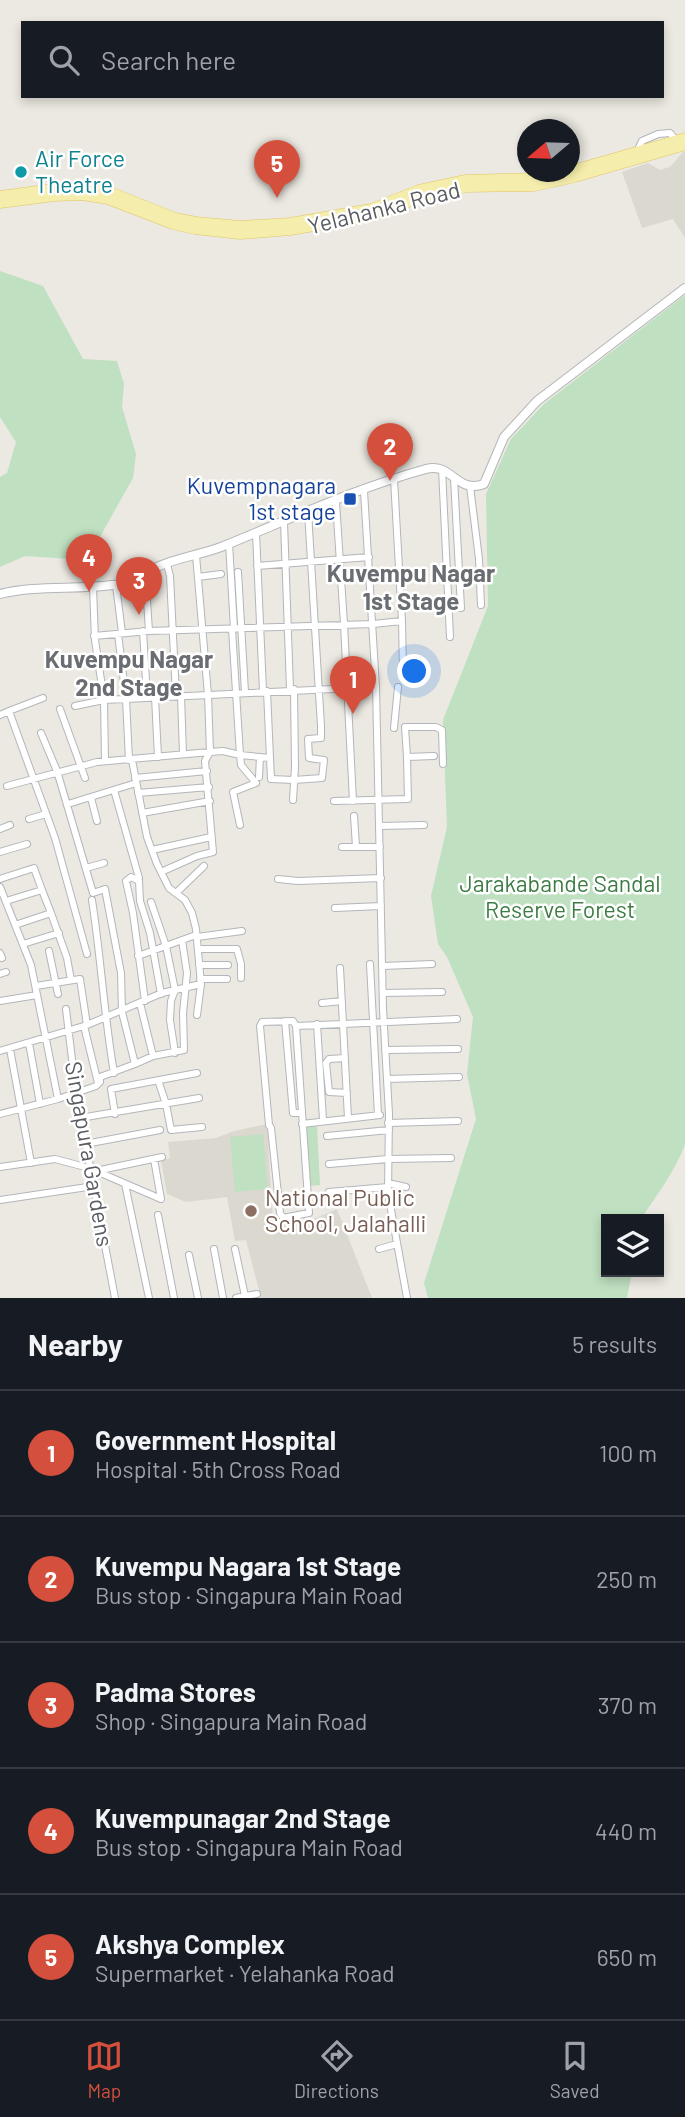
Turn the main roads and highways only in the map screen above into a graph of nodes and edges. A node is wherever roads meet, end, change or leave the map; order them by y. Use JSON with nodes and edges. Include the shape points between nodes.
{"nodes":[{"id":1,"x":682,"y":141,"type":"edge"},
{"id":2,"x":580,"y":168,"type":"edge"},
{"id":3,"x":517,"y":179,"type":"edge"},
{"id":4,"x":0,"y":196,"type":"edge"},
{"id":5,"x":0,"y":203,"type":"edge"}],
"edges":[{"from":1,"to":2,"type":"main road","name":"Yelahanka Road"},
{"from":1,"to":5,"type":"main road","name":"Yelahanka Road","via":[[575,177],[534,186],[467,187],[421,197],[373,216],[290,230],[240,234],[195,229],[83,195]]},
{"from":3,"to":4,"type":"main road","name":"Yelahanka Road","via":[[466,180],[419,190],[371,209],[253,225],[175,218],[110,192],[84,188]]}]}
